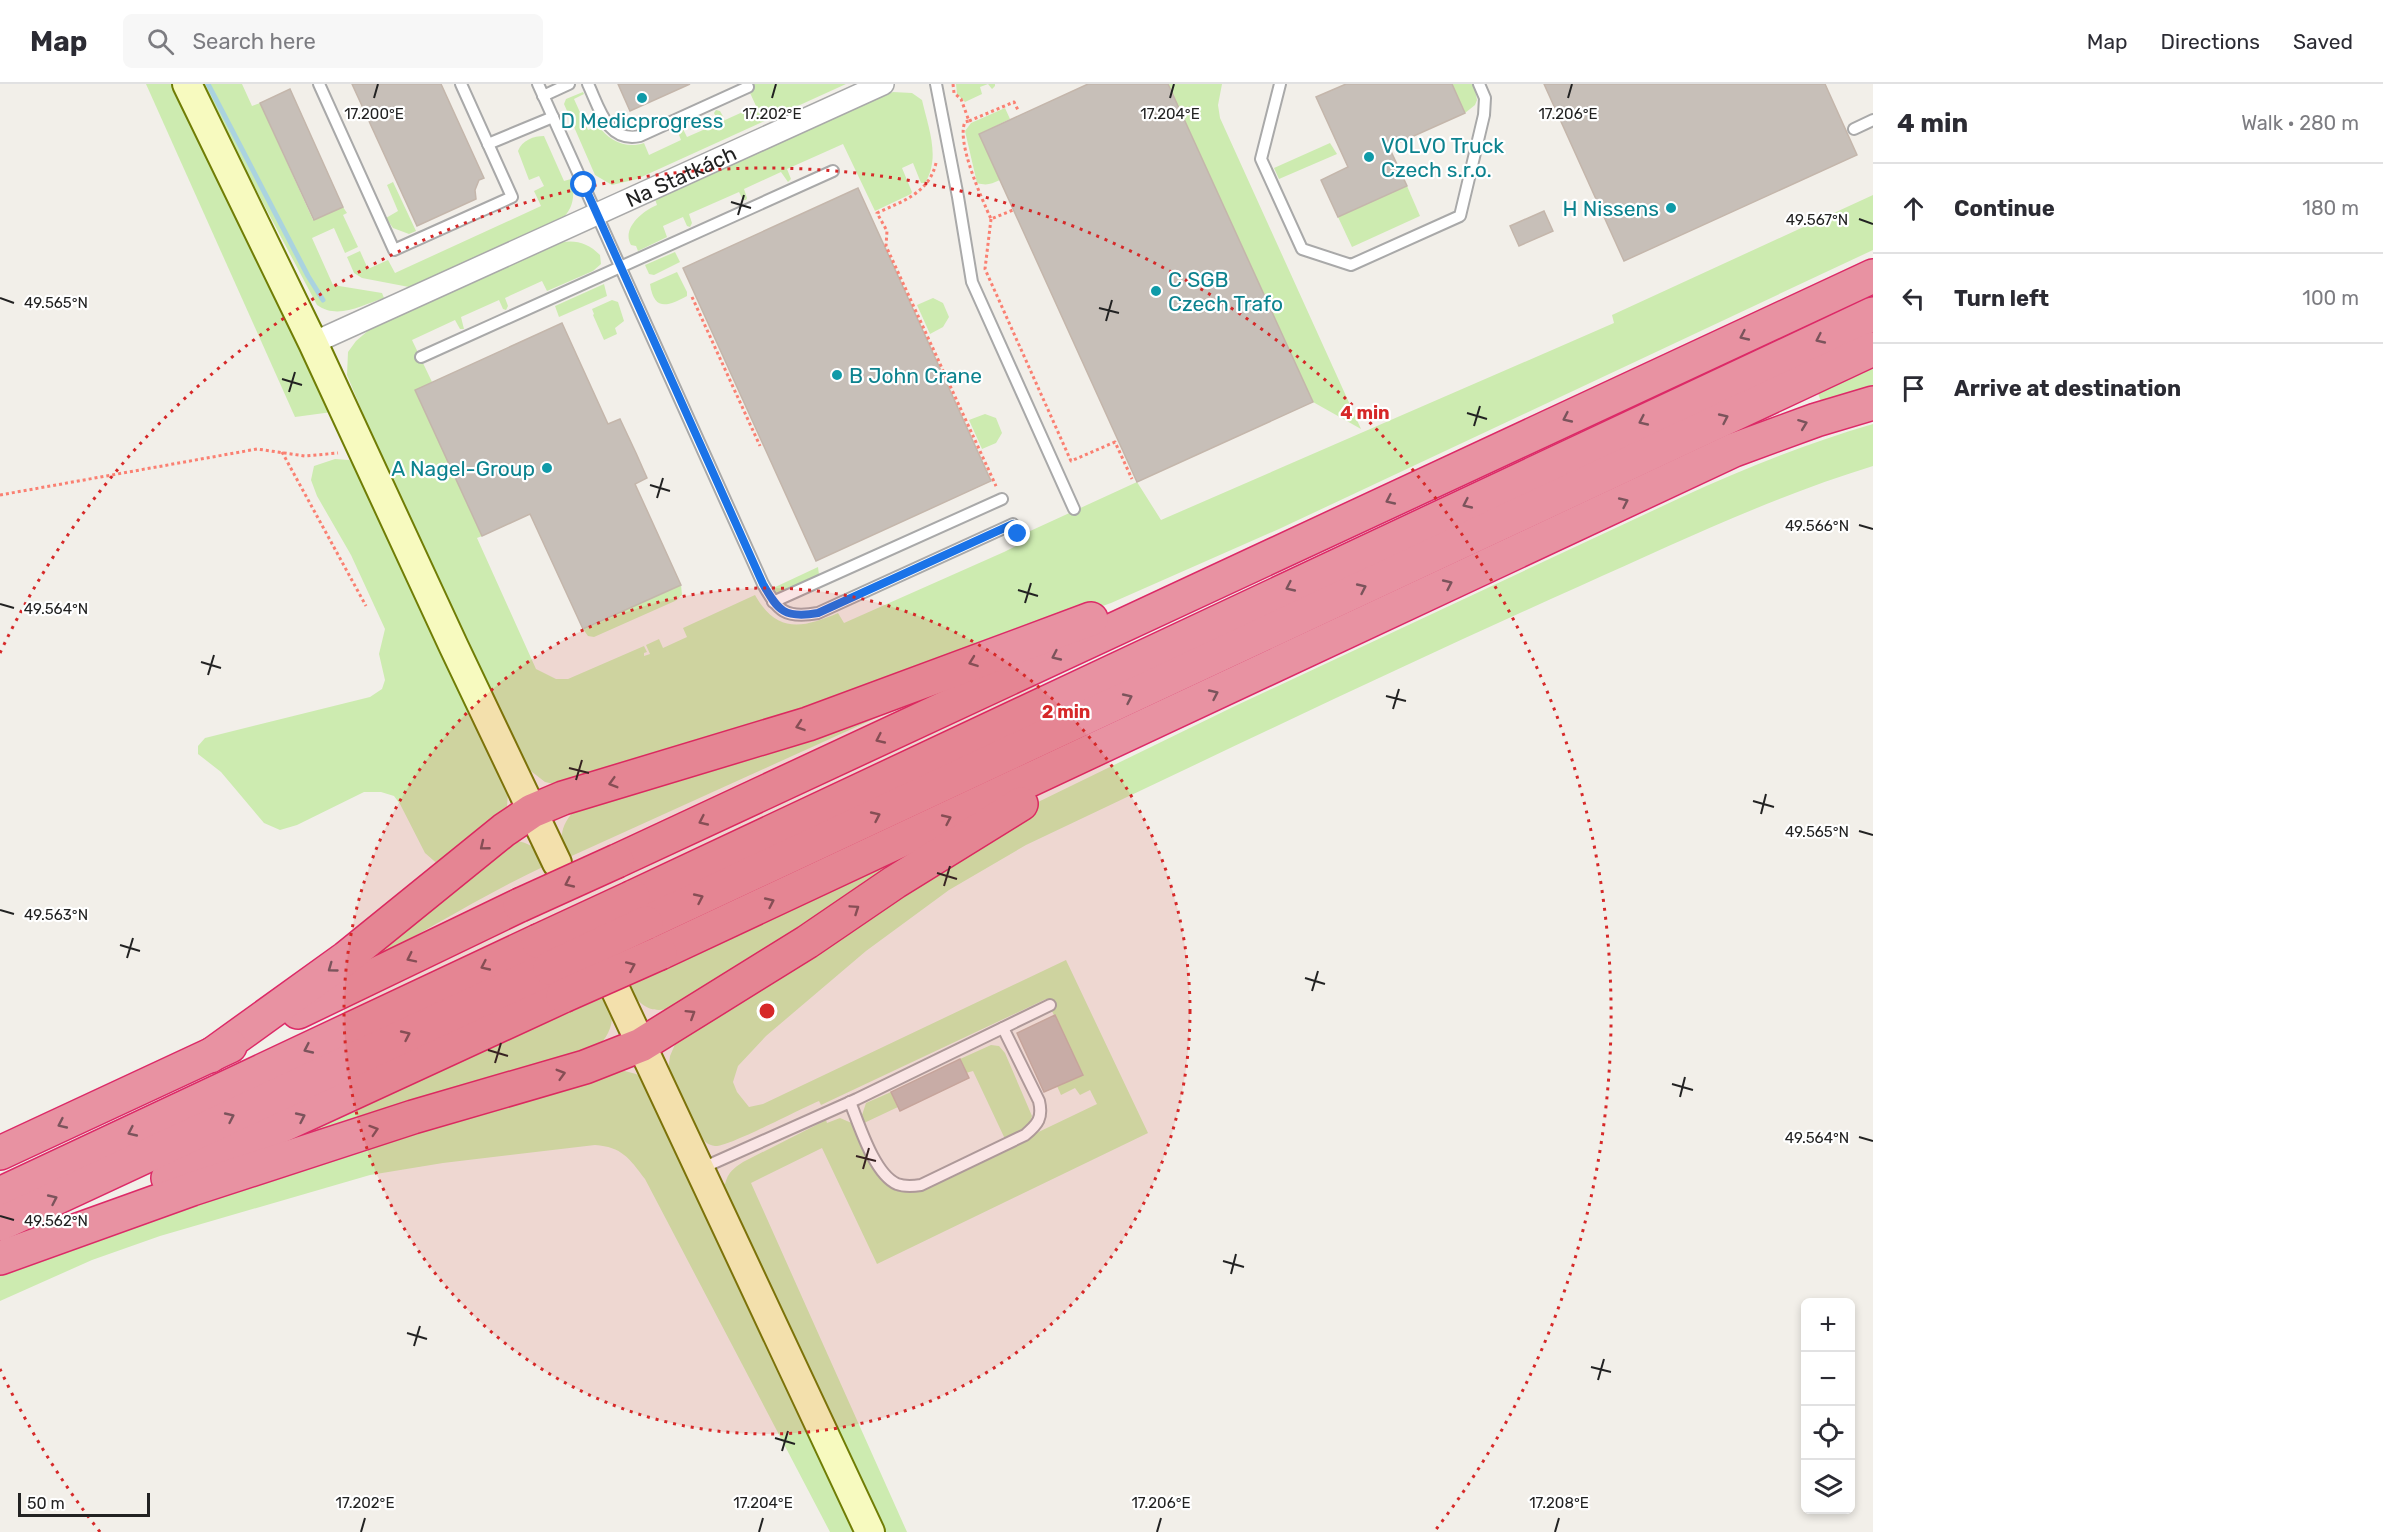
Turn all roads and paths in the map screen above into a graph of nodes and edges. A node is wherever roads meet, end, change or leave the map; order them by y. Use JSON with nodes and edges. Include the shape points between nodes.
{"nodes":[{"id":1,"x":187,"y":84,"type":"edge"},
{"id":2,"x":319,"y":84,"type":"edge"},
{"id":3,"x":461,"y":84,"type":"edge"},
{"id":4,"x":538,"y":84,"type":"edge"},
{"id":5,"x":569,"y":84,"type":"edge"},
{"id":6,"x":588,"y":84,"type":"edge"},
{"id":7,"x":883,"y":84,"type":"edge"},
{"id":8,"x":936,"y":84,"type":"edge"},
{"id":9,"x":953,"y":84,"type":"edge"},
{"id":10,"x":1280,"y":84,"type":"edge"},
{"id":11,"x":1479,"y":84,"type":"edge"},
{"id":12,"x":748,"y":87,"type":"dead end"},
{"id":13,"x":543,"y":96,"type":"junction"},
{"id":14,"x":1018,"y":110,"type":"dead end"},
{"id":15,"x":553,"y":117,"type":"junction"},
{"id":16,"x":1873,"y":120,"type":"edge"},
{"id":17,"x":969,"y":121,"type":"junction"},
{"id":18,"x":1854,"y":129,"type":"dead end"},
{"id":19,"x":488,"y":144,"type":"junction"},
{"id":20,"x":936,"y":155,"type":"dead end"},
{"id":21,"x":833,"y":171,"type":"dead end"},
{"id":22,"x":1013,"y":210,"type":"dead end"},
{"id":23,"x":596,"y":214,"type":"junction"},
{"id":24,"x":991,"y":219,"type":"junction"},
{"id":25,"x":620,"y":267,"type":"junction"},
{"id":26,"x":1873,"y":276,"type":"edge"},
{"id":27,"x":692,"y":297,"type":"dead end"},
{"id":28,"x":1873,"y":314,"type":"edge"},
{"id":29,"x":313,"y":343,"type":"junction"},
{"id":30,"x":1873,"y":349,"type":"edge"},
{"id":31,"x":421,"y":357,"type":"dead end"},
{"id":32,"x":1873,"y":403,"type":"edge"},
{"id":33,"x":760,"y":446,"type":"dead end"},
{"id":34,"x":361,"y":447,"type":"junction"},
{"id":35,"x":282,"y":452,"type":"junction"},
{"id":36,"x":1132,"y":479,"type":"dead end"},
{"id":37,"x":0,"y":495,"type":"edge"},
{"id":38,"x":1002,"y":499,"type":"joint"},
{"id":39,"x":1074,"y":509,"type":"dead end"},
{"id":40,"x":1013,"y":524,"type":"dead end"},
{"id":41,"x":1323,"y":531,"type":"junction"},
{"id":42,"x":773,"y":602,"type":"junction"},
{"id":43,"x":366,"y":606,"type":"dead end"},
{"id":44,"x":1142,"y":728,"type":"junction"},
{"id":45,"x":532,"y":811,"type":"junction"},
{"id":46,"x":557,"y":863,"type":"dead end"},
{"id":47,"x":640,"y":910,"type":"junction"},
{"id":48,"x":550,"y":968,"type":"junction"},
{"id":49,"x":616,"y":991,"type":"dead end"},
{"id":50,"x":1050,"y":1005,"type":"dead end"},
{"id":51,"x":1003,"y":1028,"type":"junction"},
{"id":52,"x":641,"y":1045,"type":"junction"},
{"id":53,"x":210,"y":1056,"type":"junction"},
{"id":54,"x":849,"y":1102,"type":"junction"},
{"id":55,"x":0,"y":1153,"type":"edge"},
{"id":56,"x":700,"y":1169,"type":"junction"},
{"id":57,"x":0,"y":1194,"type":"edge"},
{"id":58,"x":0,"y":1224,"type":"edge"},
{"id":59,"x":0,"y":1257,"type":"edge"},
{"id":60,"x":870,"y":1532,"type":"edge"}],
"edges":[{"from":1,"to":29,"type":"main road"},
{"from":2,"to":19,"type":"lane","via":[[394,250],[512,197]]},
{"from":3,"to":19,"type":"lane"},
{"from":4,"to":13,"type":"lane"},
{"from":5,"to":13,"type":"lane"},
{"from":6,"to":12,"type":"lane","via":[[607,125],[630,137]]},
{"from":7,"to":23,"type":"street","name":"Na Statkách"},
{"from":8,"to":39,"type":"lane","via":[[972,282]]},
{"from":9,"to":17,"type":"path"},
{"from":10,"to":11,"type":"lane","via":[[1261,159],[1302,249],[1351,265],[1460,216],[1484,115],[1485,98]]},
{"from":13,"to":15,"type":"lane"},
{"from":14,"to":17,"type":"path","via":[[1014,102]]},
{"from":15,"to":19,"type":"lane"},
{"from":15,"to":23,"type":"lane"},
{"from":16,"to":18,"type":"lane"},
{"from":17,"to":24,"type":"path","via":[[963,131],[973,178]]},
{"from":20,"to":38,"type":"path","via":[[933,174],[924,188],[877,213],[887,231],[886,246]]},
{"from":21,"to":25,"type":"lane"},
{"from":22,"to":24,"type":"path"},
{"from":23,"to":25,"type":"lane"},
{"from":23,"to":29,"type":"street","name":"Na Statkách"},
{"from":24,"to":36,"type":"path","via":[[985,269],[1071,461],[1115,442]]},
{"from":25,"to":31,"type":"lane"},
{"from":25,"to":42,"type":"lane"},
{"from":26,"to":41,"type":"highway","one_way":true},
{"from":27,"to":33,"type":"path"},
{"from":28,"to":47,"type":"highway","one_way":true},
{"from":29,"to":34,"type":"main road"},
{"from":47,"to":30,"type":"highway","one_way":true},
{"from":44,"to":32,"type":"highway","one_way":true,"via":[[1734,450]]},
{"from":34,"to":35,"type":"path","via":[[319,456]]},
{"from":34,"to":45,"type":"main road"},
{"from":35,"to":37,"type":"path","via":[[257,449]]},
{"from":35,"to":43,"type":"path"},
{"from":38,"to":42,"type":"lane"},
{"from":40,"to":42,"type":"lane","via":[[818,613],[789,614]]},
{"from":41,"to":45,"type":"highway","one_way":true,"via":[[808,724],[563,798]]},
{"from":41,"to":53,"type":"highway","one_way":true,"bridge":true,"via":[[520,905]]},
{"from":48,"to":44,"type":"highway","one_way":true,"bridge":true,"via":[[660,953]]},
{"from":52,"to":44,"type":"highway","one_way":true},
{"from":45,"to":46,"type":"main road"},
{"from":45,"to":53,"type":"highway","one_way":true,"via":[[346,958]]},
{"from":47,"to":48,"type":"highway","bridge":true},
{"from":48,"to":57,"type":"highway","one_way":true},
{"from":58,"to":48,"type":"highway","one_way":true},
{"from":59,"to":48,"type":"highway","one_way":true},
{"from":49,"to":52,"type":"main road"},
{"from":50,"to":51,"type":"lane"},
{"from":51,"to":54,"type":"lane"},
{"from":51,"to":54,"type":"lane","via":[[1039,1101],[1038,1125],[921,1185],[897,1184],[886,1176],[874,1159]]},
{"from":52,"to":56,"type":"main road"},
{"from":59,"to":52,"type":"highway","one_way":true,"via":[[192,1189],[413,1117],[585,1067]]},
{"from":53,"to":55,"type":"highway","one_way":true},
{"from":54,"to":56,"type":"lane"},
{"from":56,"to":60,"type":"main road"}]}
